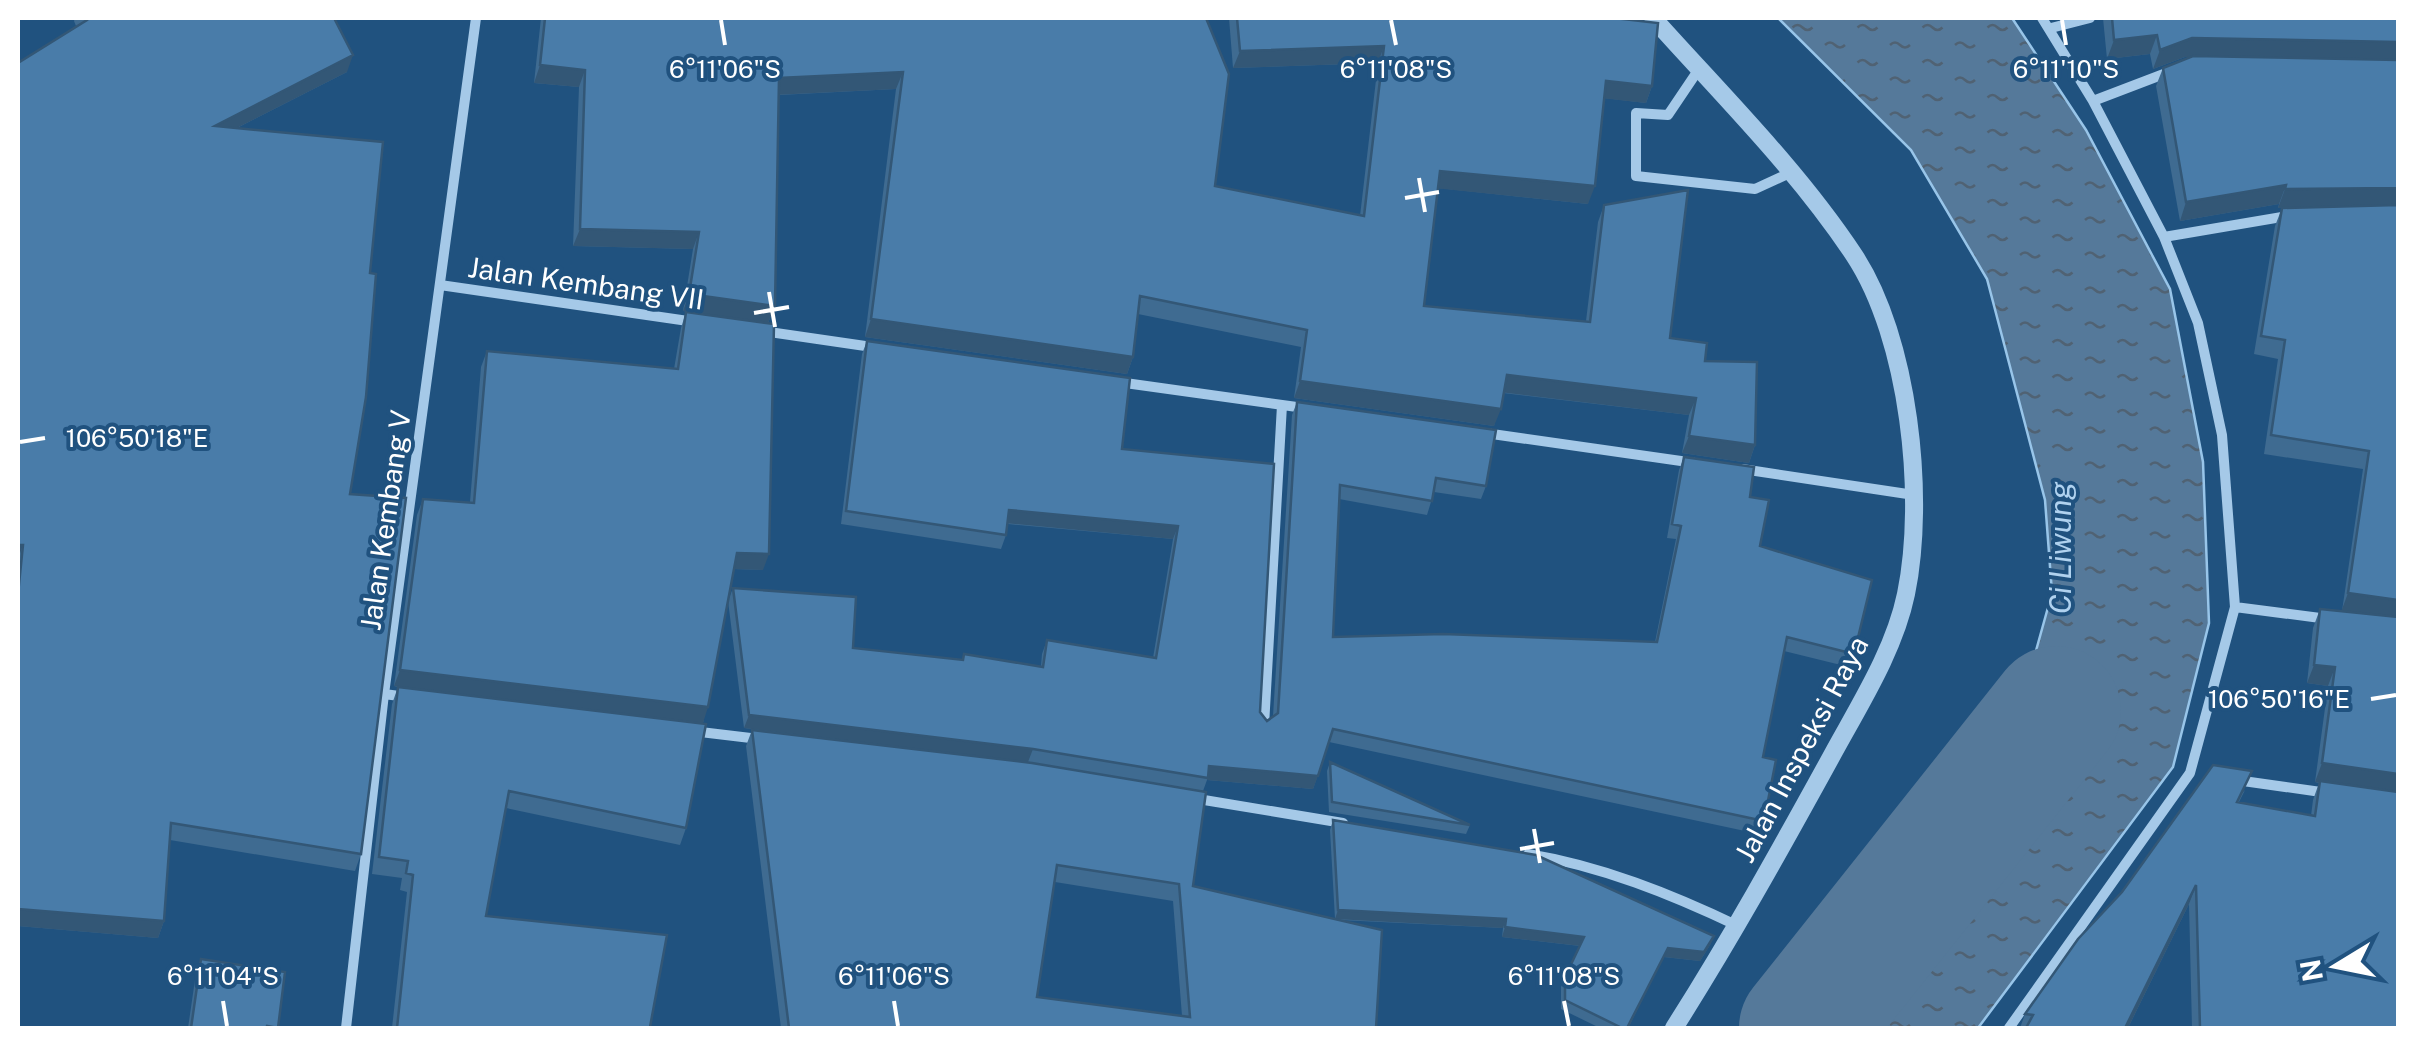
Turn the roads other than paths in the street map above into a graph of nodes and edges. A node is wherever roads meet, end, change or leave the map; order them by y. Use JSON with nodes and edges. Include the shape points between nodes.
{"nodes":[{"id":1,"x":476,"y":18,"type":"edge"},
{"id":2,"x":1653,"y":18,"type":"edge"},
{"id":3,"x":2042,"y":18,"type":"edge"},
{"id":4,"x":2090,"y":18,"type":"edge"},
{"id":5,"x":2051,"y":28,"type":"junction"},
{"id":6,"x":2185,"y":66,"type":"edge"},
{"id":7,"x":1699,"y":69,"type":"junction"},
{"id":8,"x":2093,"y":101,"type":"junction"},
{"id":9,"x":1792,"y":172,"type":"junction"},
{"id":10,"x":2303,"y":216,"type":"edge"},
{"id":11,"x":2164,"y":237,"type":"junction"},
{"id":12,"x":440,"y":285,"type":"junction"},
{"id":13,"x":716,"y":324,"type":"edge"},
{"id":14,"x":755,"y":330,"type":"edge"},
{"id":15,"x":892,"y":350,"type":"edge"},
{"id":16,"x":1106,"y":380,"type":"edge"},
{"id":17,"x":1282,"y":405,"type":"junction"},
{"id":18,"x":1322,"y":410,"type":"edge"},
{"id":19,"x":1479,"y":432,"type":"edge"},
{"id":20,"x":1714,"y":465,"type":"edge"},
{"id":21,"x":1734,"y":468,"type":"edge"},
{"id":22,"x":1914,"y":495,"type":"junction"},
{"id":23,"x":2236,"y":606,"type":"junction"},
{"id":24,"x":2344,"y":621,"type":"edge"},
{"id":25,"x":384,"y":694,"type":"junction"},
{"id":26,"x":416,"y":698,"type":"edge"},
{"id":27,"x":1264,"y":726,"type":"edge"},
{"id":28,"x":670,"y":728,"type":"edge"},
{"id":29,"x":769,"y":740,"type":"edge"},
{"id":30,"x":2190,"y":773,"type":"junction"},
{"id":31,"x":2209,"y":776,"type":"edge"},
{"id":32,"x":2228,"y":778,"type":"edge"},
{"id":33,"x":2342,"y":795,"type":"edge"},
{"id":34,"x":1183,"y":797,"type":"edge"},
{"id":35,"x":1359,"y":826,"type":"edge"},
{"id":36,"x":1515,"y":852,"type":"edge"},
{"id":37,"x":1739,"y":926,"type":"junction"},
{"id":38,"x":346,"y":1028,"type":"edge"},
{"id":39,"x":1674,"y":1028,"type":"edge"},
{"id":40,"x":2009,"y":1028,"type":"edge"}],
"edges":[{"from":1,"to":12,"type":"street","name":"Jalan Kembang V"},
{"from":2,"to":7,"type":"street","name":"Jalan Inspeksi Raya"},
{"from":3,"to":5,"type":"street"},
{"from":4,"to":5,"type":"street"},
{"from":5,"to":8,"type":"street"},
{"from":6,"to":8,"type":"street"},
{"from":7,"to":9,"type":"street","name":"Jalan Inspeksi Raya"},
{"from":7,"to":9,"type":"street","via":[[1668,114],[1636,113],[1636,176],[1755,189]]},
{"from":8,"to":11,"type":"street"},
{"from":9,"to":22,"type":"street","name":"Jalan Inspeksi Raya","via":[[1856,258],[1889,334],[1906,399]]},
{"from":10,"to":11,"type":"street"},
{"from":11,"to":23,"type":"street","via":[[2198,323],[2222,435]]},
{"from":12,"to":13,"type":"street","name":"Jalan Kembang VII"},
{"from":12,"to":25,"type":"street","name":"Jalan Kembang V"},
{"from":14,"to":15,"type":"street"},
{"from":16,"to":17,"type":"street"},
{"from":17,"to":18,"type":"street"},
{"from":17,"to":27,"type":"street"},
{"from":19,"to":20,"type":"street"},
{"from":21,"to":22,"type":"street"},
{"from":22,"to":37,"type":"street","name":"Jalan Inspeksi Raya","via":[[1906,594],[1879,668]]},
{"from":23,"to":24,"type":"street"},
{"from":23,"to":30,"type":"street"},
{"from":25,"to":26,"type":"street"},
{"from":25,"to":38,"type":"street","name":"Jalan Kembang V"},
{"from":28,"to":29,"type":"street"},
{"from":30,"to":31,"type":"street"},
{"from":30,"to":40,"type":"street"},
{"from":32,"to":33,"type":"street"},
{"from":34,"to":35,"type":"street"},
{"from":36,"to":37,"type":"street","via":[[1572,861]]},
{"from":37,"to":39,"type":"street","name":"Jalan Inspeksi Raya"}]}
